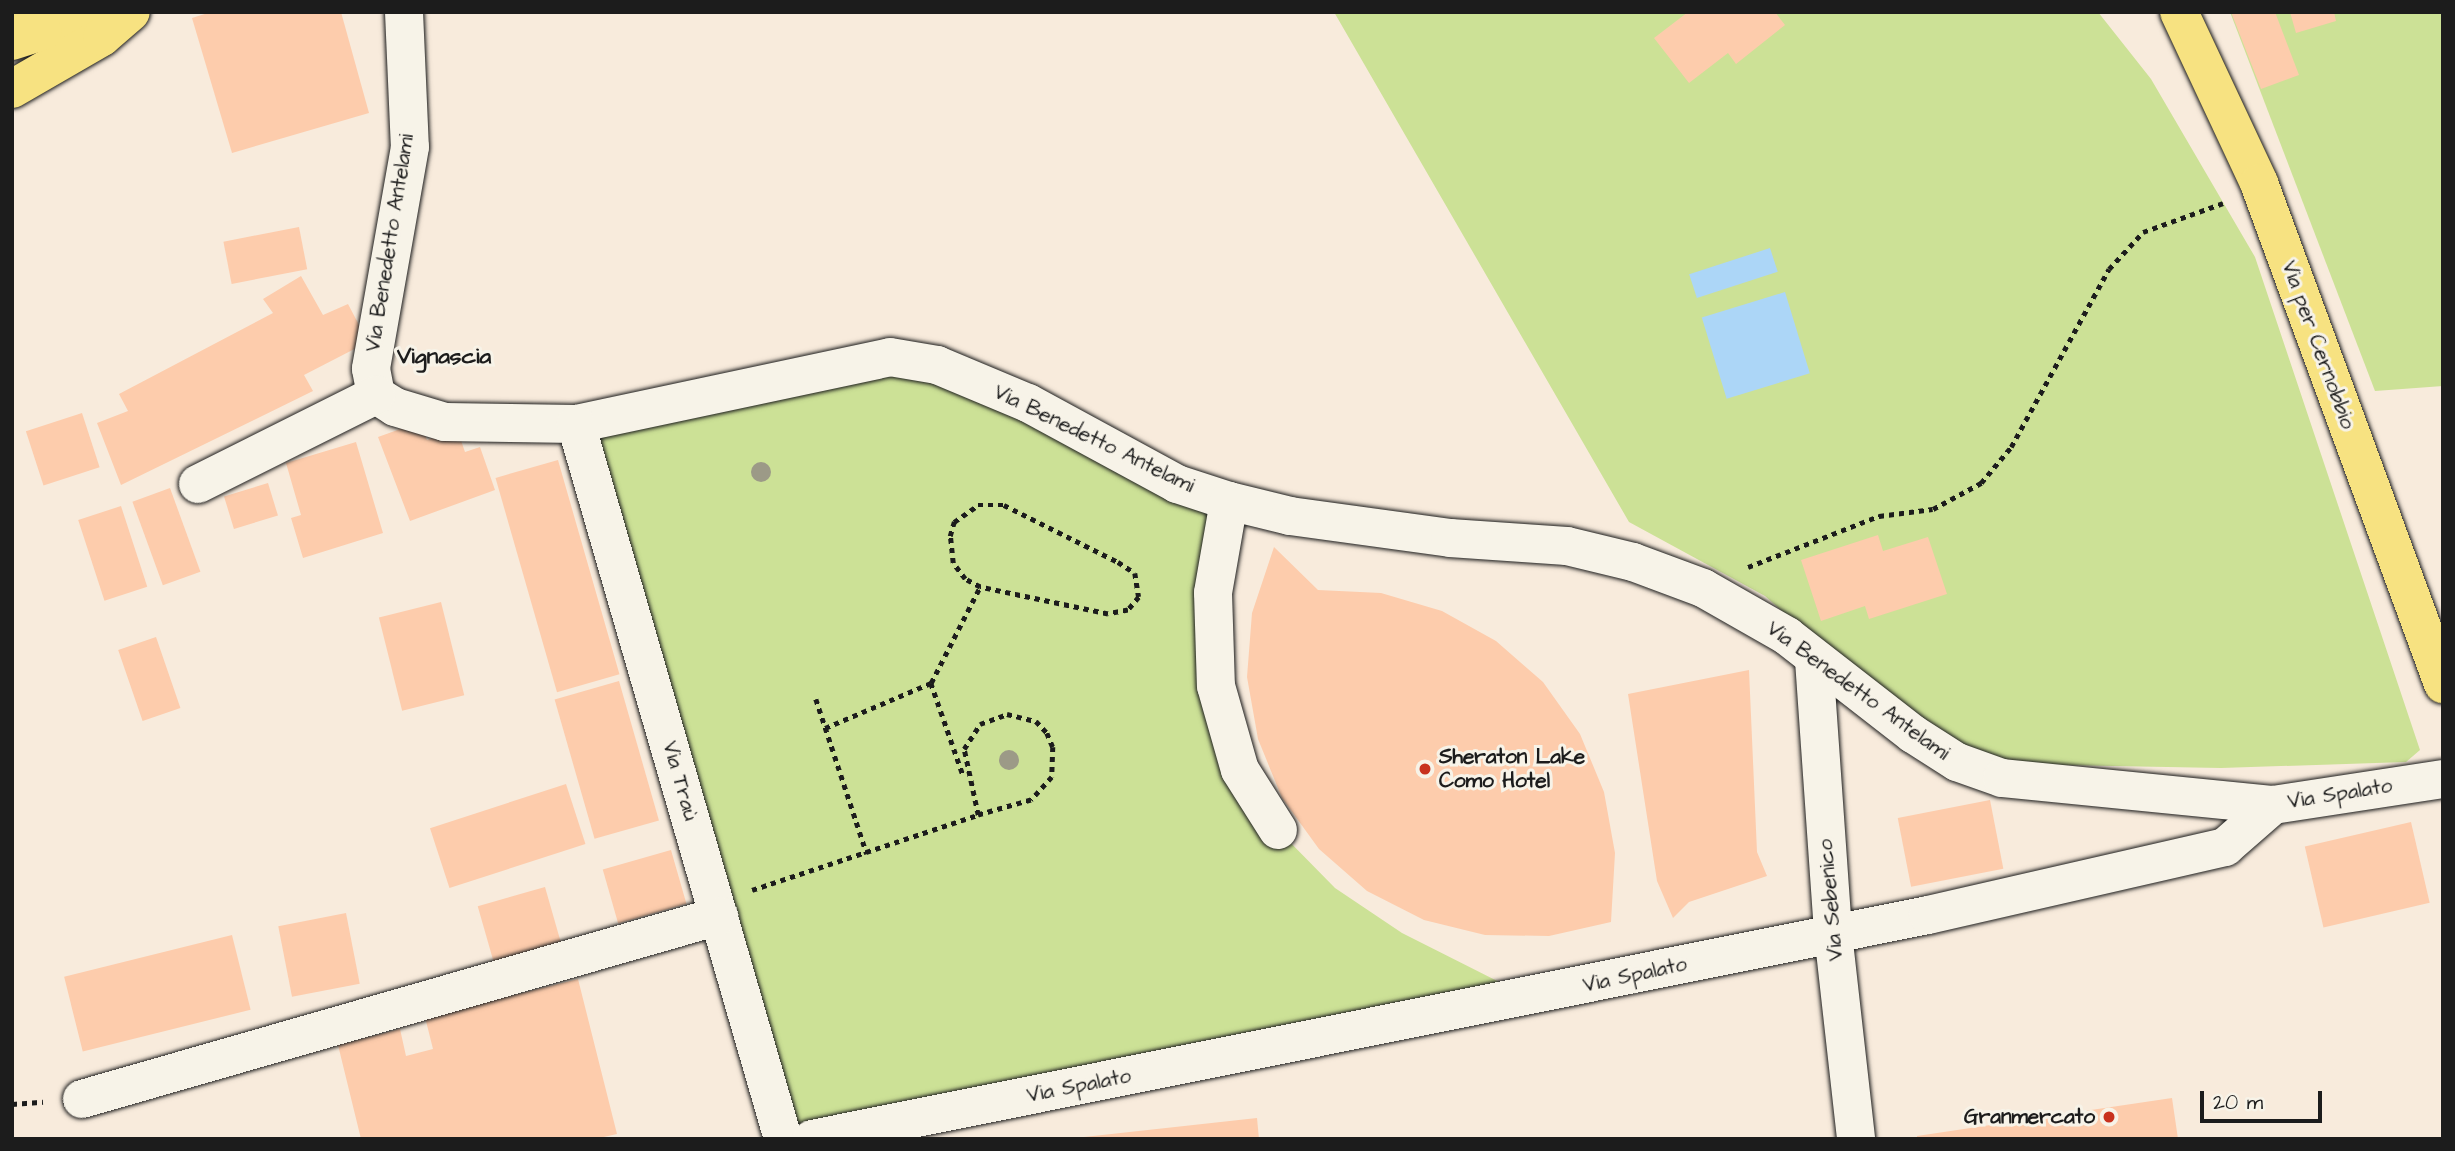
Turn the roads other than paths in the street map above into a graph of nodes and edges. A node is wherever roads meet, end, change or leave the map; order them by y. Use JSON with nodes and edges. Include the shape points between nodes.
{"nodes":[{"id":1,"x":105,"y":12,"type":"edge"},
{"id":2,"x":131,"y":12,"type":"edge"},
{"id":3,"x":404,"y":12,"type":"edge"},
{"id":4,"x":2179,"y":12,"type":"edge"},
{"id":5,"x":22,"y":34,"type":"edge"},
{"id":6,"x":12,"y":89,"type":"edge"},
{"id":7,"x":376,"y":395,"type":"junction"},
{"id":8,"x":576,"y":424,"type":"junction"},
{"id":9,"x":198,"y":484,"type":"dead end"},
{"id":10,"x":1229,"y":501,"type":"junction"},
{"id":11,"x":1814,"y":660,"type":"junction"},
{"id":12,"x":2443,"y":684,"type":"edge"},
{"id":13,"x":2443,"y":779,"type":"edge"},
{"id":14,"x":2273,"y":805,"type":"junction"},
{"id":15,"x":1278,"y":830,"type":"dead end"},
{"id":16,"x":717,"y":909,"type":"junction"},
{"id":17,"x":1833,"y":933,"type":"junction"},
{"id":18,"x":82,"y":1099,"type":"dead end"},
{"id":19,"x":783,"y":1139,"type":"edge"},
{"id":20,"x":812,"y":1139,"type":"edge"},
{"id":21,"x":1856,"y":1139,"type":"edge"}],
"edges":[{"from":1,"to":5,"type":"main road"},
{"from":2,"to":6,"type":"main road","via":[[102,37]]},
{"from":3,"to":7,"type":"street","name":"Via Benedetto Antelami","via":[[410,147],[373,347]]},
{"from":4,"to":12,"type":"main road","name":"Via per Cernobbio","via":[[2259,183]]},
{"from":7,"to":8,"type":"street","name":"Via Benedetto Antelami","via":[[396,407],[445,422]]},
{"from":7,"to":9,"type":"street"},
{"from":8,"to":10,"type":"street","name":"Via Benedetto Antelami","via":[[890,357],[937,365],[1028,403],[1177,484]]},
{"from":8,"to":16,"type":"street","name":"Via Traù"},
{"from":10,"to":11,"type":"street","name":"Via Benedetto Antelami","via":[[1290,516],[1437,536],[1567,546],[1633,562],[1703,588],[1787,636]]},
{"from":10,"to":15,"type":"street","via":[[1213,593],[1216,686],[1240,770]]},
{"from":11,"to":14,"type":"street","name":"Via Benedetto Antelami","via":[[1957,762],[2002,778]]},
{"from":11,"to":17,"type":"street","name":"Via Sebenico"},
{"from":13,"to":14,"type":"street","name":"Via Spalato"},
{"from":14,"to":17,"type":"street","name":"Via Spalato","via":[[2225,846]]},
{"from":16,"to":18,"type":"street"},
{"from":16,"to":19,"type":"street","name":"Via Traù"},
{"from":17,"to":20,"type":"street","name":"Via Spalato"},
{"from":17,"to":21,"type":"street","name":"Via Sebenico"}]}
